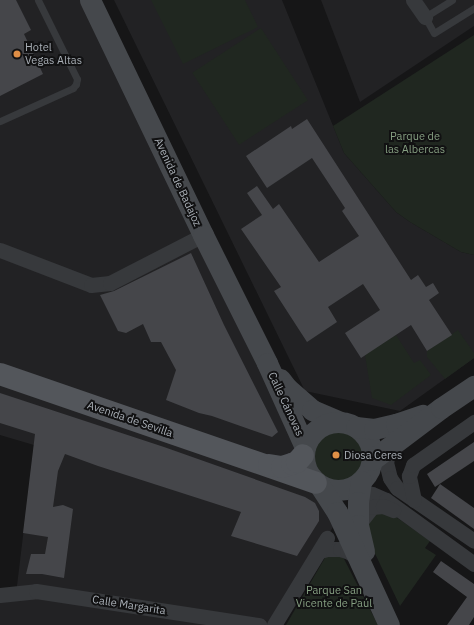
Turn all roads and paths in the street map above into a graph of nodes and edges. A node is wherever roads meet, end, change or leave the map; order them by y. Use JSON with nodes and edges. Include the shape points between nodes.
{"nodes":[{"id":1,"x":38,"y":0,"type":"edge"},
{"id":2,"x":413,"y":0,"type":"edge"},
{"id":3,"x":452,"y":0,"type":"edge"},
{"id":4,"x":90,"y":3,"type":"edge"},
{"id":5,"x":474,"y":8,"type":"edge"},
{"id":6,"x":425,"y":18,"type":"junction"},
{"id":7,"x":0,"y":121,"type":"edge"},
{"id":8,"x":203,"y":235,"type":"junction"},
{"id":9,"x":0,"y":250,"type":"edge"},
{"id":10,"x":267,"y":362,"type":"junction"},
{"id":11,"x":0,"y":374,"type":"edge"},
{"id":12,"x":474,"y":386,"type":"edge"},
{"id":13,"x":441,"y":408,"type":"junction"},
{"id":14,"x":474,"y":422,"type":"edge"},
{"id":15,"x":348,"y":425,"type":"junction"},
{"id":16,"x":396,"y":443,"type":"junction"},
{"id":17,"x":304,"y":450,"type":"junction"},
{"id":18,"x":261,"y":464,"type":"junction"},
{"id":19,"x":360,"y":480,"type":"junction"},
{"id":20,"x":318,"y":484,"type":"junction"},
{"id":21,"x":397,"y":488,"type":"junction"},
{"id":22,"x":414,"y":500,"type":"junction"},
{"id":23,"x":411,"y":518,"type":"junction"},
{"id":24,"x":346,"y":521,"type":"junction"},
{"id":25,"x":474,"y":541,"type":"edge"},
{"id":26,"x":323,"y":545,"type":"junction"},
{"id":27,"x":358,"y":558,"type":"junction"},
{"id":28,"x":474,"y":564,"type":"edge"},
{"id":29,"x":0,"y":595,"type":"edge"},
{"id":30,"x":259,"y":625,"type":"edge"},
{"id":31,"x":274,"y":625,"type":"edge"},
{"id":32,"x":389,"y":625,"type":"edge"},
{"id":33,"x":399,"y":625,"type":"edge"}],
"edges":[{"from":1,"to":7,"type":"lane","via":[[77,79],[76,84],[73,88]]},
{"from":2,"to":6,"type":"street"},
{"from":3,"to":6,"type":"lane"},
{"from":4,"to":8,"type":"main road","name":"Avenida de Badajoz"},
{"from":5,"to":6,"type":"lane","via":[[434,33]]},
{"from":8,"to":9,"type":"street","via":[[110,284],[91,285]]},
{"from":8,"to":10,"type":"main road","name":"Avenida de Badajoz"},
{"from":10,"to":15,"type":"main road","name":"Calle Cánovas","via":[[287,388],[312,410]]},
{"from":10,"to":17,"type":"main road","name":"Calle Cánovas"},
{"from":11,"to":18,"type":"main road","name":"Avenida de Sevilla"},
{"from":12,"to":13,"type":"main road"},
{"from":13,"to":15,"type":"main road","via":[[374,429]]},
{"from":13,"to":16,"type":"main road"},
{"from":14,"to":22,"type":"street","via":[[413,465],[409,476]]},
{"from":15,"to":17,"type":"main road","via":[[321,426],[313,432]]},
{"from":15,"to":19,"type":"main road","via":[[364,435],[369,443]]},
{"from":16,"to":19,"type":"main road"},
{"from":16,"to":21,"type":"street","via":[[389,452],[386,462],[390,478]]},
{"from":17,"to":18,"type":"main road","name":"Avenida de Sevilla","via":[[297,462],[282,467]]},
{"from":17,"to":20,"type":"main road","via":[[307,472]]},
{"from":18,"to":20,"type":"main road","name":"Avenida de Sevilla"},
{"from":19,"to":20,"type":"main road","via":[[336,490]]},
{"from":19,"to":21,"type":"street","via":[[380,476]]},
{"from":19,"to":23,"type":"street"},
{"from":19,"to":24,"type":"main road","via":[[358,502]]},
{"from":20,"to":24,"type":"main road"},
{"from":21,"to":22,"type":"street"},
{"from":22,"to":25,"type":"street"},
{"from":23,"to":24,"type":"street","via":[[377,505]]},
{"from":23,"to":28,"type":"street"},
{"from":24,"to":26,"type":"street","via":[[333,527]]},
{"from":24,"to":27,"type":"main road"},
{"from":24,"to":33,"type":"main road","via":[[363,549]]},
{"from":26,"to":27,"type":"street","via":[[327,549],[347,551]]},
{"from":26,"to":31,"type":"street"},
{"from":27,"to":32,"type":"main road"},
{"from":29,"to":30,"type":"street","name":"Calle Margarita","via":[[36,591]]}]}
